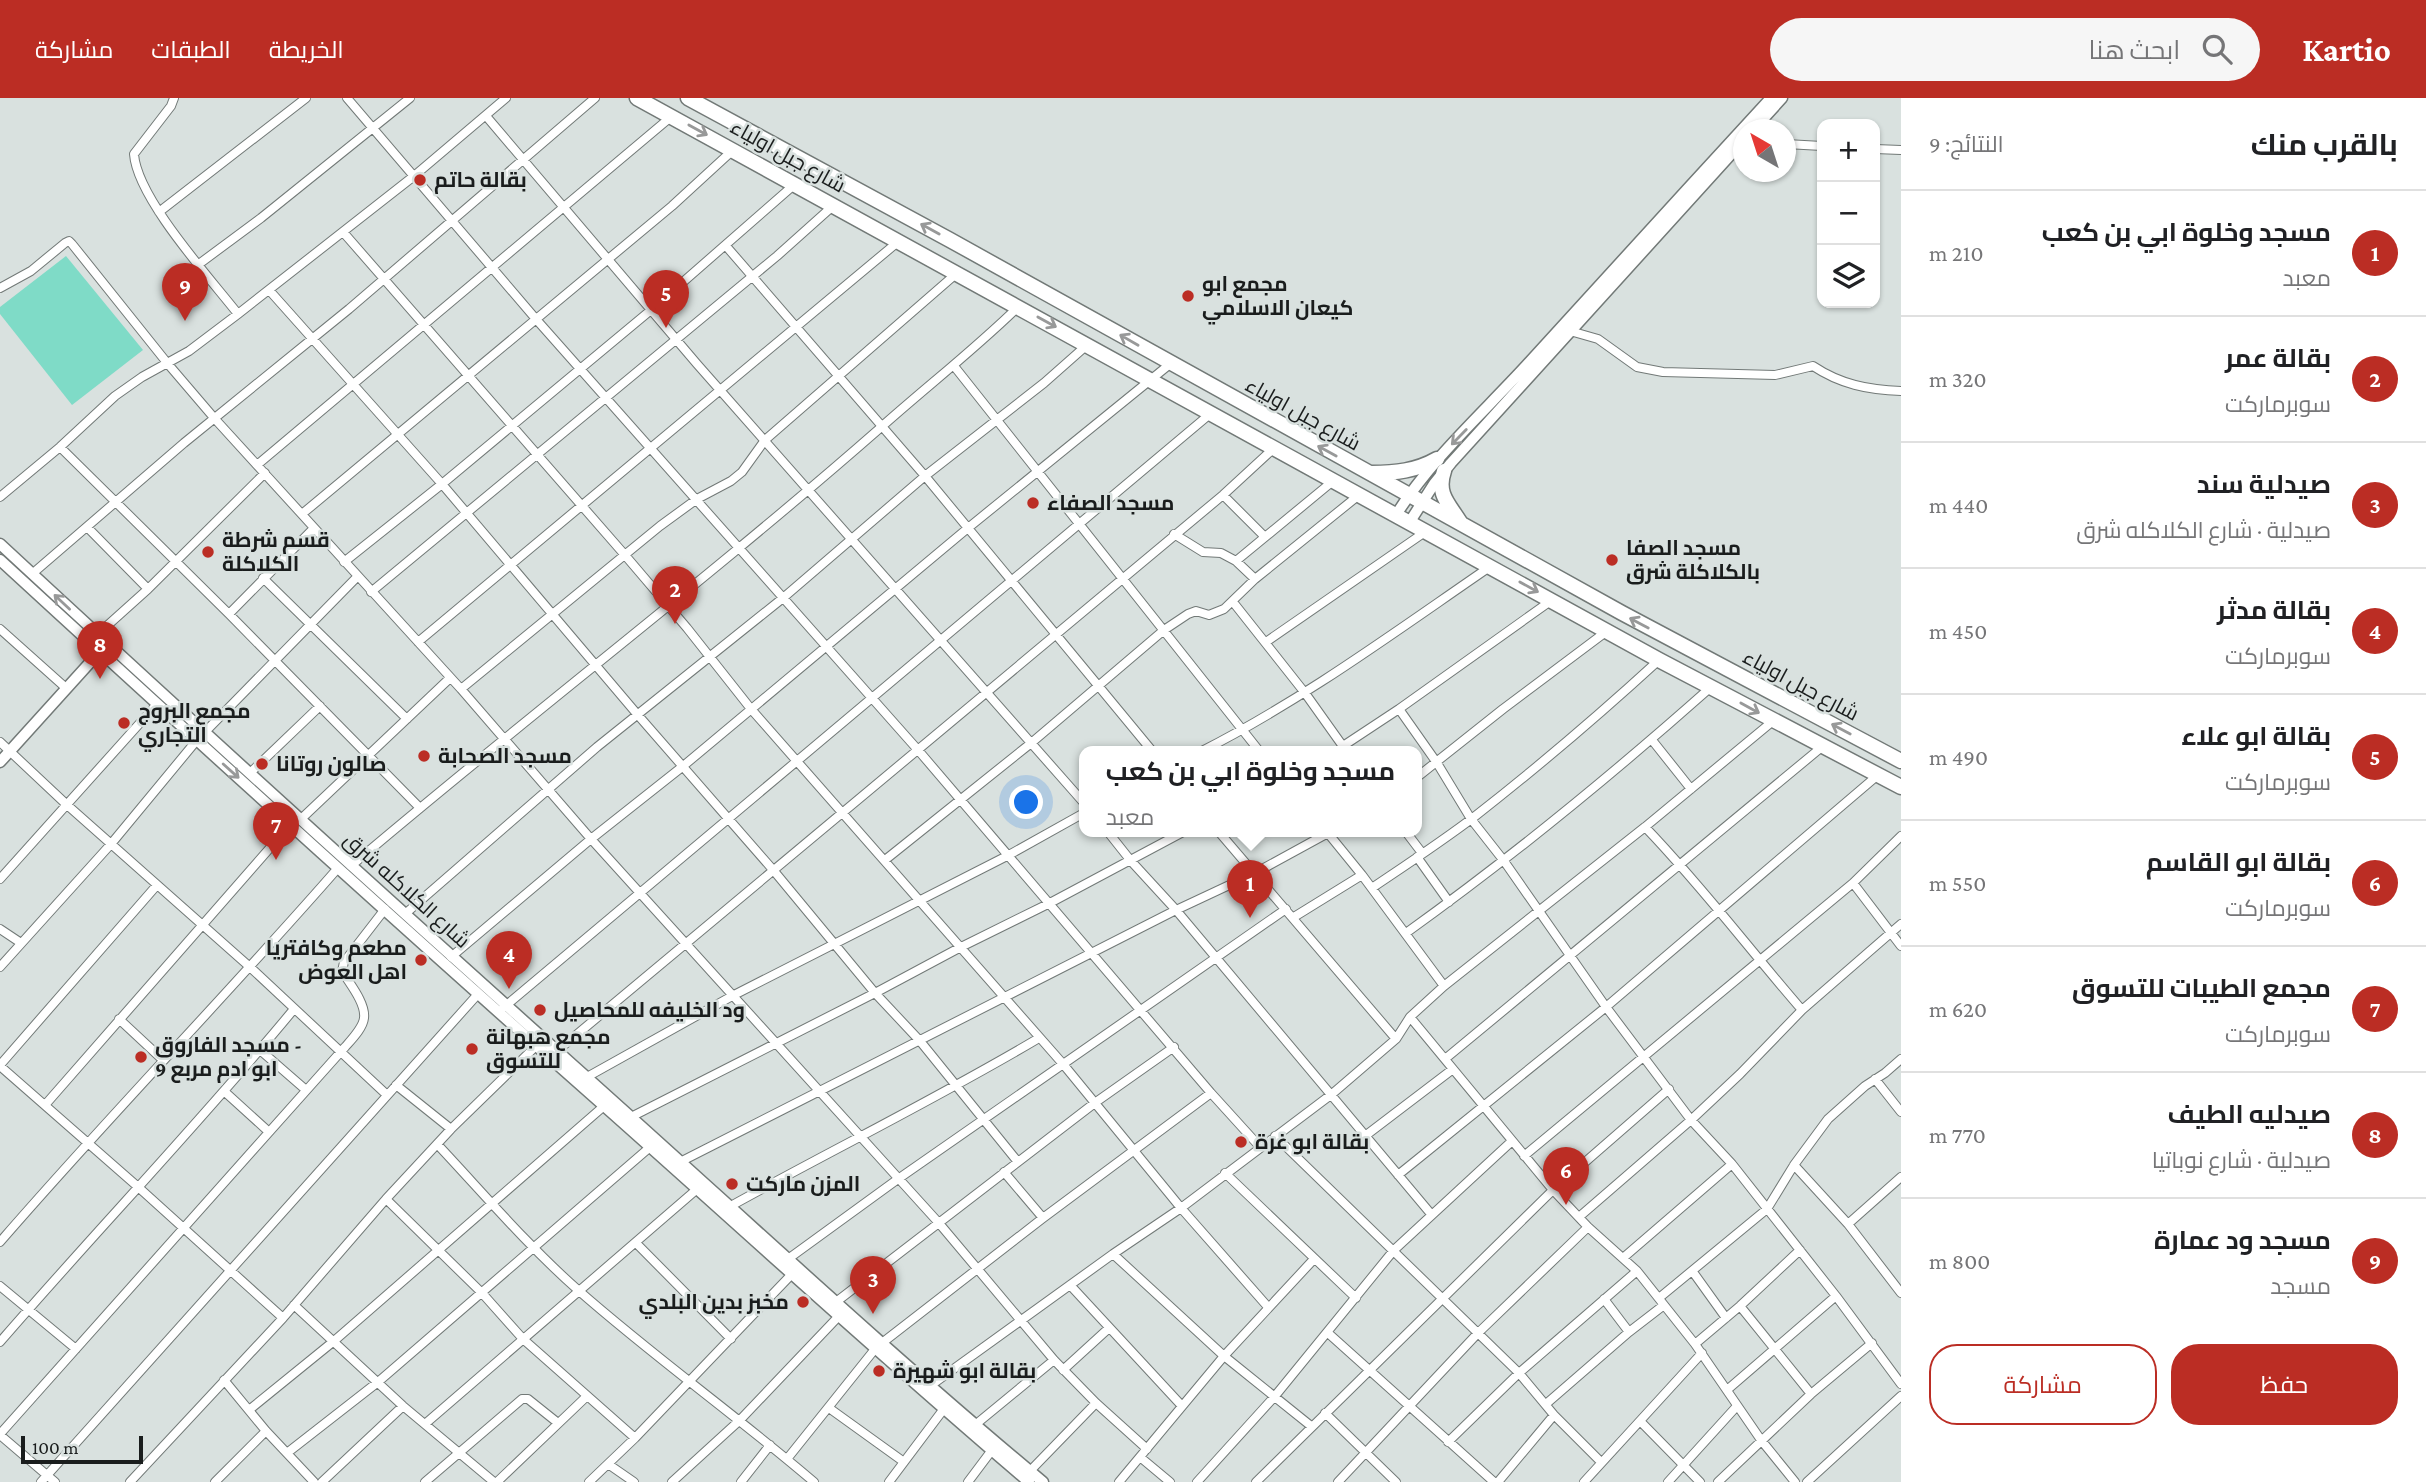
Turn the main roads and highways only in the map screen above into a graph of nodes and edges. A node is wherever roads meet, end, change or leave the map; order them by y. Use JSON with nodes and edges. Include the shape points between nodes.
{"nodes":[{"id":1,"x":637,"y":98,"type":"edge"},
{"id":2,"x":688,"y":98,"type":"edge"},
{"id":3,"x":985,"y":260,"type":"junction"},
{"id":4,"x":971,"y":281,"type":"junction"},
{"id":5,"x":1368,"y":473,"type":"junction"},
{"id":6,"x":1462,"y":526,"type":"junction"},
{"id":7,"x":1901,"y":761,"type":"edge"},
{"id":8,"x":1901,"y":787,"type":"edge"}],
"edges":[{"from":1,"to":4,"type":"highway","name":"شارع جبل اولياء","one_way":true},
{"from":3,"to":2,"type":"highway","name":"شارع جبل اولياء","one_way":true},
{"from":3,"to":4,"type":"highway"},
{"from":5,"to":3,"type":"highway","name":"شارع جبل اولياء","one_way":true},
{"from":4,"to":8,"type":"highway","name":"شارع جبل اولياء","one_way":true,"via":[[1659,660]]},
{"from":5,"to":6,"type":"highway","name":"شارع جبل اولياء"},
{"from":5,"to":6,"type":"highway","via":[[1441,465],[1441,493]]},
{"from":7,"to":6,"type":"highway","name":"شارع جبل اولياء","one_way":true}]}
